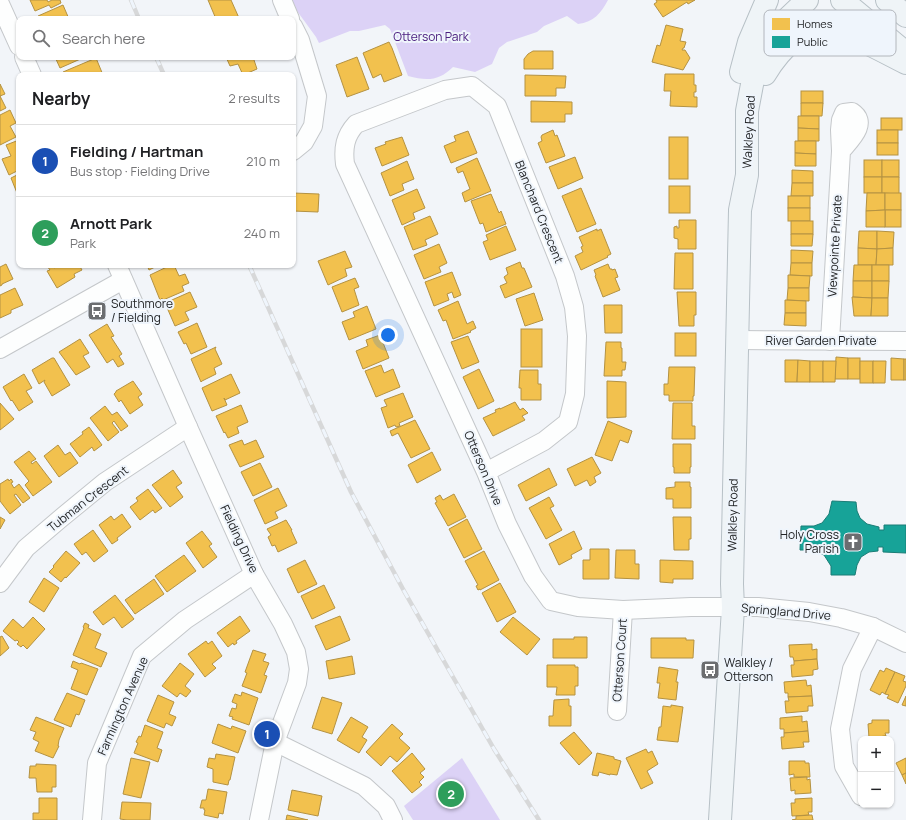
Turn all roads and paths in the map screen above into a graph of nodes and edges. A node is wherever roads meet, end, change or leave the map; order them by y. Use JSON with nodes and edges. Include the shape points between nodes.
{"nodes":[{"id":1,"x":282,"y":0,"type":"edge"},
{"id":2,"x":767,"y":0,"type":"edge"},
{"id":3,"x":788,"y":0,"type":"edge"},
{"id":4,"x":807,"y":0,"type":"edge"},
{"id":5,"x":842,"y":0,"type":"edge"},
{"id":6,"x":887,"y":0,"type":"edge"},
{"id":7,"x":0,"y":4,"type":"edge"},
{"id":8,"x":779,"y":10,"type":"edge"},
{"id":9,"x":796,"y":10,"type":"edge"},
{"id":10,"x":853,"y":10,"type":"edge"},
{"id":11,"x":289,"y":16,"type":"edge"},
{"id":12,"x":906,"y":16,"type":"edge"},
{"id":13,"x":764,"y":28,"type":"edge"},
{"id":14,"x":296,"y":32,"type":"edge"},
{"id":15,"x":16,"y":39,"type":"edge"},
{"id":16,"x":896,"y":46,"type":"edge"},
{"id":17,"x":764,"y":51,"type":"edge"},
{"id":18,"x":906,"y":54,"type":"edge"},
{"id":19,"x":777,"y":56,"type":"edge"},
{"id":20,"x":892,"y":56,"type":"edge"},
{"id":21,"x":25,"y":60,"type":"edge"},
{"id":22,"x":906,"y":63,"type":"edge"},
{"id":23,"x":31,"y":72,"type":"edge"},
{"id":24,"x":741,"y":72,"type":"junction"},
{"id":25,"x":748,"y":130,"type":"junction"},
{"id":26,"x":296,"y":149,"type":"edge"},
{"id":27,"x":841,"y":151,"type":"dead end"},
{"id":28,"x":345,"y":165,"type":"joint"},
{"id":29,"x":740,"y":210,"type":"junction"},
{"id":30,"x":120,"y":272,"type":"edge"},
{"id":31,"x":737,"y":340,"type":"junction"},
{"id":32,"x":830,"y":340,"type":"junction"},
{"id":33,"x":906,"y":341,"type":"edge"},
{"id":34,"x":0,"y":349,"type":"edge"},
{"id":35,"x":188,"y":427,"type":"junction"},
{"id":36,"x":486,"y":472,"type":"junction"},
{"id":37,"x":254,"y":574,"type":"junction"},
{"id":38,"x":0,"y":583,"type":"edge"},
{"id":39,"x":733,"y":608,"type":"junction"},
{"id":40,"x":623,"y":610,"type":"junction"},
{"id":41,"x":873,"y":628,"type":"junction"},
{"id":42,"x":906,"y":643,"type":"edge"},
{"id":43,"x":616,"y":711,"type":"dead end"},
{"id":44,"x":275,"y":742,"type":"junction"},
{"id":45,"x":858,"y":792,"type":"edge"},
{"id":46,"x":92,"y":820,"type":"edge"},
{"id":47,"x":259,"y":820,"type":"edge"},
{"id":48,"x":393,"y":820,"type":"edge"},
{"id":49,"x":720,"y":820,"type":"edge"}],
"edges":[{"from":1,"to":11,"type":"street"},
{"from":2,"to":24,"type":"main road","via":[[749,42]]},
{"from":3,"to":8,"type":"main road","name":"Walkley Road"},
{"from":4,"to":9,"type":"main road","name":"Walkley Road"},
{"from":5,"to":10,"type":"main road"},
{"from":6,"to":12,"type":"main road"},
{"from":7,"to":15,"type":"street"},
{"from":13,"to":24,"type":"main road","name":"Walkley Road"},
{"from":14,"to":26,"type":"street","via":[[317,96],[313,126],[304,142]]},
{"from":16,"to":18,"type":"main road"},
{"from":17,"to":25,"type":"main road","name":"Walkley Road","via":[[751,86]]},
{"from":19,"to":25,"type":"main road","via":[[764,76]]},
{"from":20,"to":22,"type":"main road"},
{"from":21,"to":23,"type":"street"},
{"from":24,"to":29,"type":"main road","name":"Walkley Road","via":[[735,112],[734,170]]},
{"from":25,"to":29,"type":"main road","name":"Walkley Road","via":[[747,175]]},
{"from":27,"to":32,"type":"street","name":"Viewpointe Private"},
{"from":28,"to":36,"type":"street","name":"Otterson Drive"},
{"from":28,"to":36,"type":"street","name":"Blanchard Crescent","via":[[345,142],[356,124],[456,88],[472,86],[497,106],[565,276],[574,307],[577,336],[575,394],[568,422],[544,441]]},
{"from":29,"to":31,"type":"main road","name":"Walkley Road"},
{"from":30,"to":34,"type":"street"},
{"from":30,"to":35,"type":"street","name":"Fielding Drive"},
{"from":31,"to":32,"type":"street","name":"River Garden Private"},
{"from":31,"to":39,"type":"main road","name":"Walkley Road"},
{"from":32,"to":33,"type":"street","name":"River Garden Private"},
{"from":35,"to":37,"type":"street","name":"Fielding Drive"},
{"from":35,"to":38,"type":"street","name":"Tubman Crescent","via":[[105,482],[60,519],[26,548]]},
{"from":36,"to":40,"type":"street","name":"Otterson Drive","via":[[507,524],[533,576],[551,601],[578,607]]},
{"from":37,"to":44,"type":"street","name":"Fielding Drive","via":[[283,624],[296,652],[299,669],[298,683]]},
{"from":37,"to":46,"type":"street","name":"Farmington Avenue","via":[[185,620],[142,656],[97,763]]},
{"from":39,"to":40,"type":"street","name":"Otterson Drive"},
{"from":39,"to":41,"type":"street","name":"Springland Drive","via":[[758,607],[809,612]]},
{"from":39,"to":49,"type":"main road","name":"Walkley Road"},
{"from":40,"to":43,"type":"street","name":"Otterson Court"},
{"from":41,"to":42,"type":"street","name":"Springland Drive"},
{"from":41,"to":45,"type":"street","via":[[852,669],[840,729],[844,766]]},
{"from":44,"to":47,"type":"street","name":"Fielding Drive"},
{"from":44,"to":48,"type":"street","via":[[364,786],[386,806]]}]}
